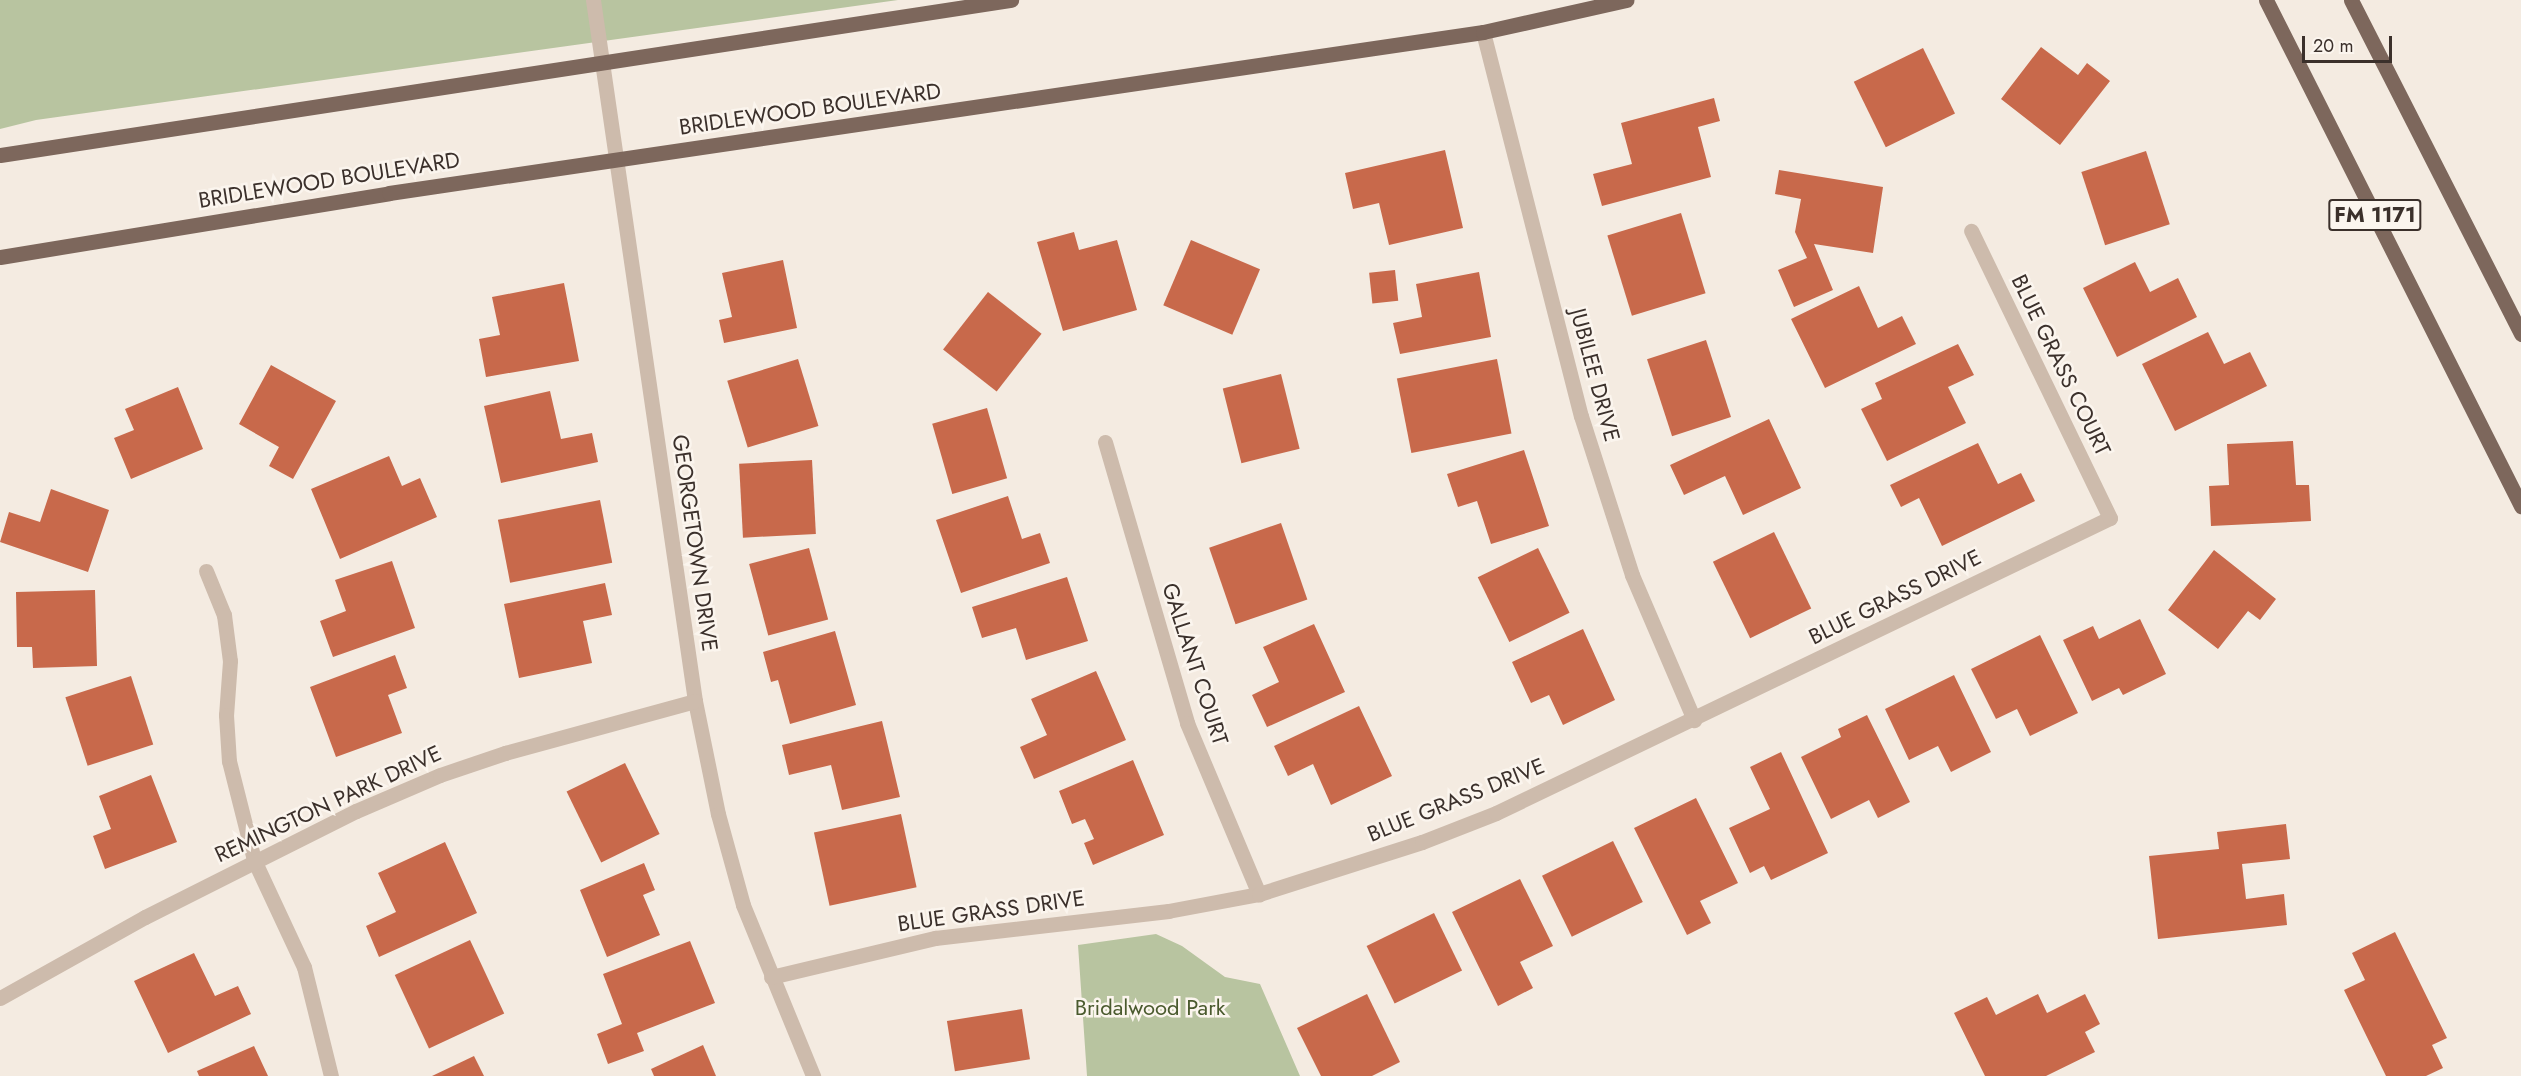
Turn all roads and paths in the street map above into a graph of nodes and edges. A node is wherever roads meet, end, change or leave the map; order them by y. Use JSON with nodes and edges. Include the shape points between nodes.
{"nodes":[{"id":1,"x":593,"y":0,"type":"edge"},
{"id":2,"x":1011,"y":0,"type":"edge"},
{"id":3,"x":1626,"y":0,"type":"edge"},
{"id":4,"x":2266,"y":0,"type":"edge"},
{"id":5,"x":2351,"y":0,"type":"edge"},
{"id":6,"x":1483,"y":32,"type":"junction"},
{"id":7,"x":603,"y":60,"type":"junction"},
{"id":8,"x":0,"y":155,"type":"edge"},
{"id":9,"x":617,"y":160,"type":"junction"},
{"id":10,"x":1971,"y":231,"type":"dead end"},
{"id":11,"x":0,"y":257,"type":"edge"},
{"id":12,"x":2521,"y":334,"type":"edge"},
{"id":13,"x":1105,"y":442,"type":"dead end"},
{"id":14,"x":2521,"y":506,"type":"edge"},
{"id":15,"x":2110,"y":518,"type":"joint"},
{"id":16,"x":206,"y":571,"type":"dead end"},
{"id":17,"x":695,"y":701,"type":"junction"},
{"id":18,"x":1694,"y":720,"type":"junction"},
{"id":19,"x":254,"y":860,"type":"junction"},
{"id":20,"x":1259,"y":894,"type":"junction"},
{"id":21,"x":771,"y":977,"type":"junction"},
{"id":22,"x":0,"y":998,"type":"edge"},
{"id":23,"x":332,"y":1076,"type":"edge"},
{"id":24,"x":813,"y":1076,"type":"edge"}],
"edges":[{"from":1,"to":7,"type":"street","name":"GEORGETOWN DRIVE"},
{"from":2,"to":7,"type":"main road"},
{"from":3,"to":6,"type":"main road","name":"BRIDLEWOOD BOULEVARD"},
{"from":4,"to":14,"type":"main road","number":"FM 1171"},
{"from":5,"to":12,"type":"main road","number":"FM 1171"},
{"from":6,"to":9,"type":"main road","name":"BRIDLEWOOD BOULEVARD"},
{"from":6,"to":18,"type":"street","name":"JUBILEE DRIVE","via":[[1581,416],[1632,575]]},
{"from":7,"to":8,"type":"main road"},
{"from":7,"to":9,"type":"street","name":"GEORGETOWN DRIVE"},
{"from":9,"to":11,"type":"main road","name":"BRIDLEWOOD BOULEVARD","via":[[88,240]]},
{"from":9,"to":17,"type":"street","name":"GEORGETOWN DRIVE"},
{"from":10,"to":15,"type":"street","name":"BLUE GRASS COURT"},
{"from":13,"to":20,"type":"street","name":"GALLANT COURT","via":[[1187,723]]},
{"from":15,"to":18,"type":"street","name":"BLUE GRASS DRIVE"},
{"from":16,"to":19,"type":"street","via":[[224,615],[230,661],[226,715],[229,761]]},
{"from":17,"to":19,"type":"street","name":"REMINGTON PARK DRIVE","via":[[440,775]]},
{"from":17,"to":21,"type":"street","name":"GEORGETOWN DRIVE","via":[[718,814],[743,905]]},
{"from":18,"to":20,"type":"street","name":"BLUE GRASS DRIVE","via":[[1496,813]]},
{"from":19,"to":22,"type":"street","name":"REMINGTON PARK DRIVE"},
{"from":19,"to":23,"type":"street","via":[[304,967]]},
{"from":20,"to":21,"type":"street","name":"BLUE GRASS DRIVE","via":[[1168,911],[936,938]]},
{"from":21,"to":24,"type":"street","name":"GEORGETOWN DRIVE"}]}
